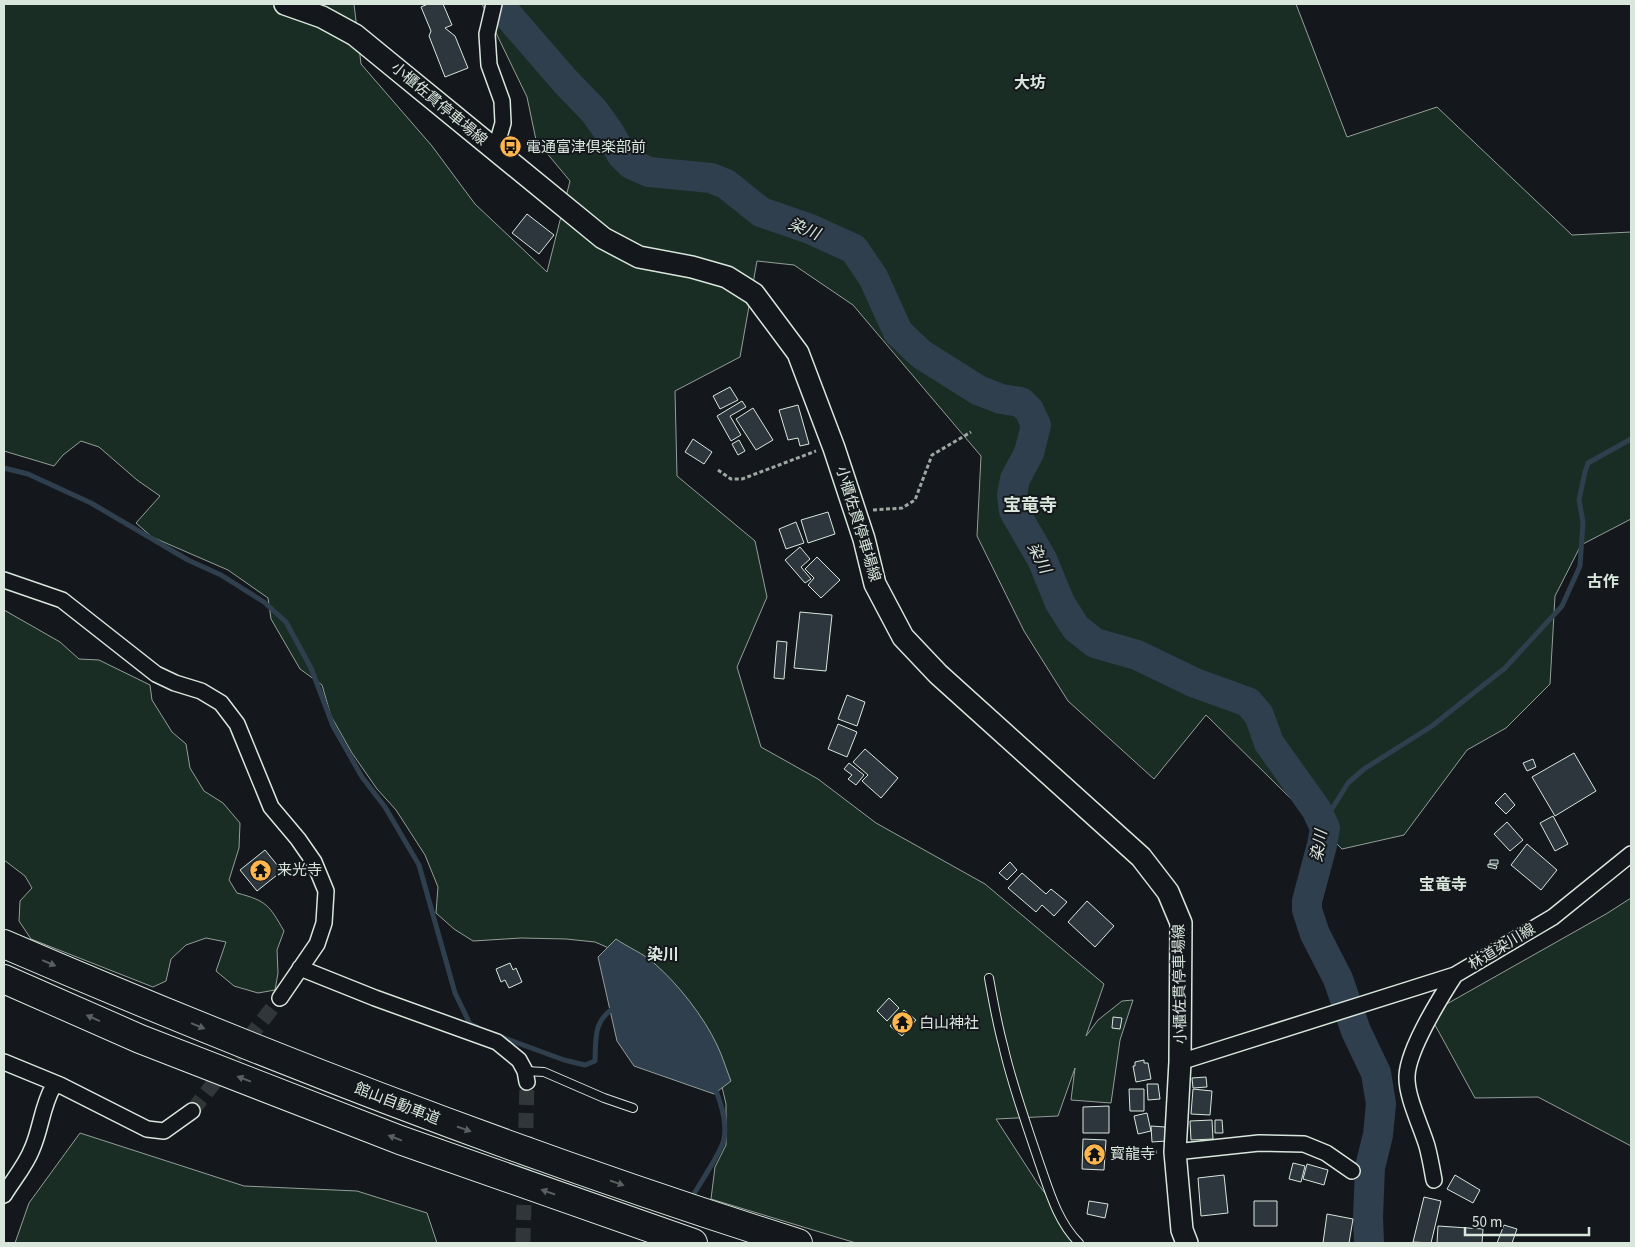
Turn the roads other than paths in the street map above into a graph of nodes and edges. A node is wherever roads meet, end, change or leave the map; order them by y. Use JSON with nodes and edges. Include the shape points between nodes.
{"nodes":[{"id":1,"x":285,"y":4,"type":"edge"},
{"id":2,"x":494,"y":4,"type":"edge"},
{"id":3,"x":495,"y":151,"type":"junction"},
{"id":4,"x":4,"y":580,"type":"edge"},
{"id":5,"x":1631,"y":854,"type":"edge"},
{"id":6,"x":4,"y":944,"type":"edge"},
{"id":7,"x":300,"y":968,"type":"junction"},
{"id":8,"x":1455,"y":976,"type":"junction"},
{"id":9,"x":989,"y":978,"type":"dead end"},
{"id":10,"x":4,"y":979,"type":"edge"},
{"id":11,"x":280,"y":998,"type":"tunnel mouth"},
{"id":12,"x":4,"y":1062,"type":"edge"},
{"id":13,"x":1180,"y":1062,"type":"junction"},
{"id":14,"x":526,"y":1077,"type":"joint"},
{"id":15,"x":60,"y":1085,"type":"junction"},
{"id":16,"x":633,"y":1108,"type":"dead end"},
{"id":17,"x":192,"y":1111,"type":"tunnel mouth"},
{"id":18,"x":1175,"y":1152,"type":"junction"},
{"id":19,"x":1352,"y":1171,"type":"dead end"},
{"id":20,"x":1434,"y":1180,"type":"dead end"},
{"id":21,"x":4,"y":1195,"type":"edge"},
{"id":22,"x":693,"y":1243,"type":"edge"},
{"id":23,"x":798,"y":1243,"type":"edge"},
{"id":24,"x":1079,"y":1243,"type":"edge"},
{"id":25,"x":1187,"y":1243,"type":"edge"}],
"edges":[{"from":1,"to":3,"type":"main road","name":"小櫃佐貫停車場線","via":[[322,17],[355,35]]},
{"from":2,"to":3,"type":"street","via":[[487,34],[489,65],[502,101],[503,122]]},
{"from":3,"to":13,"type":"main road","name":"小櫃佐貫停車場線","via":[[602,238],[639,257],[692,267],[727,278],[754,294],[798,353],[834,448],[875,584],[903,637],[938,674],[1141,857],[1168,892],[1181,923]]},
{"from":4,"to":7,"type":"street","via":[[62,600],[156,674],[221,702],[237,724],[271,807],[314,862],[326,891],[324,923],[317,944]]},
{"from":5,"to":8,"type":"street","name":"林道染川線","via":[[1553,917]]},
{"from":6,"to":23,"type":"highway","name":"館山自動車道","one_way":true,"via":[[155,1009],[411,1110],[700,1212]]},
{"from":7,"to":11,"type":"street"},
{"from":7,"to":14,"type":"street","via":[[497,1042],[519,1060]]},
{"from":8,"to":13,"type":"street","name":"林道染川線"},
{"from":8,"to":20,"type":"street","via":[[1409,1060],[1406,1076]]},
{"from":9,"to":24,"type":"lane","via":[[1002,1043],[1039,1161],[1055,1206]]},
{"from":22,"to":10,"type":"highway","one_way":true,"via":[[400,1140],[140,1039]]},
{"from":12,"to":15,"type":"street"},
{"from":13,"to":18,"type":"main road","name":"小櫃佐貫停車場線"},
{"from":14,"to":16,"type":"lane","via":[[544,1072]]},
{"from":15,"to":17,"type":"street","via":[[147,1129],[164,1131]]},
{"from":15,"to":21,"type":"street","via":[[54,1087],[48,1097],[32,1151]]},
{"from":18,"to":19,"type":"street","via":[[1259,1143],[1304,1144],[1326,1153]]},
{"from":18,"to":25,"type":"main road","name":"小櫃佐貫停車場線","via":[[1182,1230]]}]}
